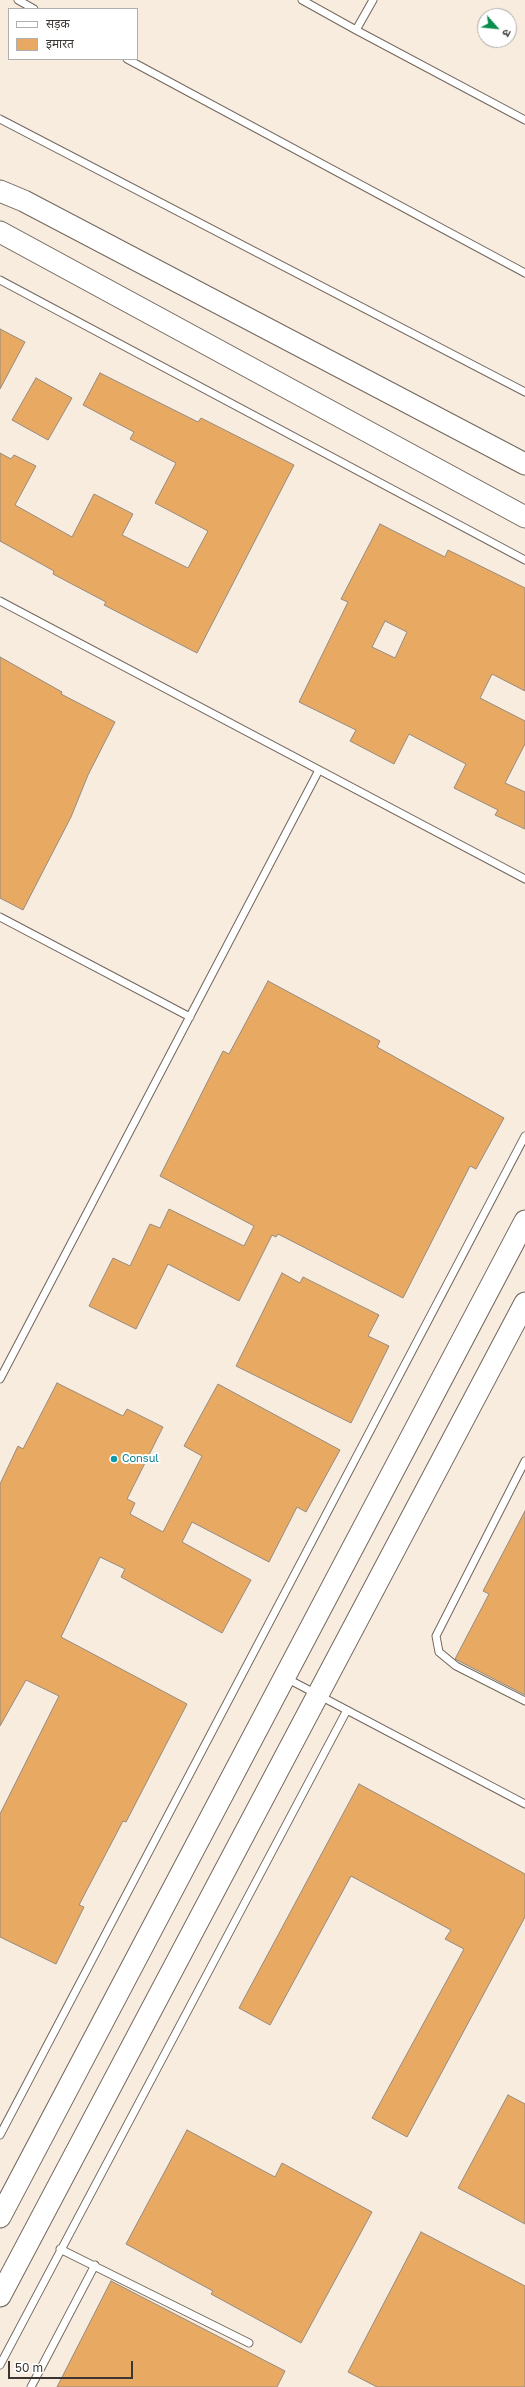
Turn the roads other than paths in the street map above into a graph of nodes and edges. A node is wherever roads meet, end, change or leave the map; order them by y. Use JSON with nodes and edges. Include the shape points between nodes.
{"nodes":[{"id":1,"x":18,"y":0,"type":"edge"},
{"id":2,"x":302,"y":0,"type":"edge"},
{"id":3,"x":373,"y":0,"type":"edge"},
{"id":4,"x":32,"y":8,"type":"edge"},
{"id":5,"x":356,"y":30,"type":"junction"},
{"id":6,"x":129,"y":60,"type":"edge"},
{"id":7,"x":0,"y":119,"type":"edge"},
{"id":8,"x":525,"y":120,"type":"edge"},
{"id":9,"x":0,"y":190,"type":"edge"},
{"id":10,"x":0,"y":232,"type":"edge"},
{"id":11,"x":525,"y":273,"type":"edge"},
{"id":12,"x":0,"y":280,"type":"edge"},
{"id":13,"x":525,"y":392,"type":"edge"},
{"id":14,"x":525,"y":464,"type":"edge"},
{"id":15,"x":525,"y":517,"type":"edge"},
{"id":16,"x":525,"y":560,"type":"edge"},
{"id":17,"x":0,"y":601,"type":"edge"},
{"id":18,"x":319,"y":770,"type":"junction"},
{"id":19,"x":525,"y":879,"type":"edge"},
{"id":20,"x":0,"y":917,"type":"edge"},
{"id":21,"x":190,"y":1016,"type":"junction"},
{"id":22,"x":525,"y":1136,"type":"edge"},
{"id":23,"x":525,"y":1221,"type":"edge"},
{"id":24,"x":525,"y":1304,"type":"edge"},
{"id":25,"x":0,"y":1379,"type":"edge"},
{"id":26,"x":525,"y":1461,"type":"edge"},
{"id":27,"x":284,"y":1678,"type":"junction"},
{"id":28,"x":318,"y":1695,"type":"junction"},
{"id":29,"x":525,"y":1701,"type":"edge"},
{"id":30,"x":347,"y":1710,"type":"junction"},
{"id":31,"x":525,"y":1804,"type":"edge"},
{"id":32,"x":0,"y":2135,"type":"edge"},
{"id":33,"x":0,"y":2217,"type":"edge"},
{"id":34,"x":60,"y":2249,"type":"junction"},
{"id":35,"x":94,"y":2265,"type":"junction"},
{"id":36,"x":0,"y":2296,"type":"edge"},
{"id":37,"x":249,"y":2343,"type":"dead end"},
{"id":38,"x":0,"y":2365,"type":"edge"},
{"id":39,"x":31,"y":2387,"type":"edge"}],
"edges":[{"from":1,"to":4,"type":"lane"},
{"from":2,"to":5,"type":"lane"},
{"from":3,"to":5,"type":"lane"},
{"from":5,"to":8,"type":"lane"},
{"from":6,"to":11,"type":"lane"},
{"from":7,"to":13,"type":"lane"},
{"from":9,"to":14,"type":"street"},
{"from":10,"to":15,"type":"street"},
{"from":12,"to":16,"type":"lane"},
{"from":17,"to":18,"type":"lane"},
{"from":18,"to":19,"type":"lane"},
{"from":18,"to":21,"type":"lane"},
{"from":20,"to":21,"type":"lane"},
{"from":21,"to":25,"type":"lane"},
{"from":22,"to":32,"type":"lane"},
{"from":23,"to":27,"type":"street"},
{"from":24,"to":28,"type":"street"},
{"from":26,"to":29,"type":"lane","via":[[436,1636],[439,1652],[456,1666]]},
{"from":27,"to":28,"type":"lane"},
{"from":27,"to":33,"type":"street"},
{"from":28,"to":30,"type":"lane"},
{"from":28,"to":36,"type":"street"},
{"from":30,"to":31,"type":"lane"},
{"from":30,"to":34,"type":"lane"},
{"from":34,"to":35,"type":"lane"},
{"from":34,"to":38,"type":"lane"},
{"from":35,"to":37,"type":"lane"},
{"from":35,"to":39,"type":"lane"}]}
